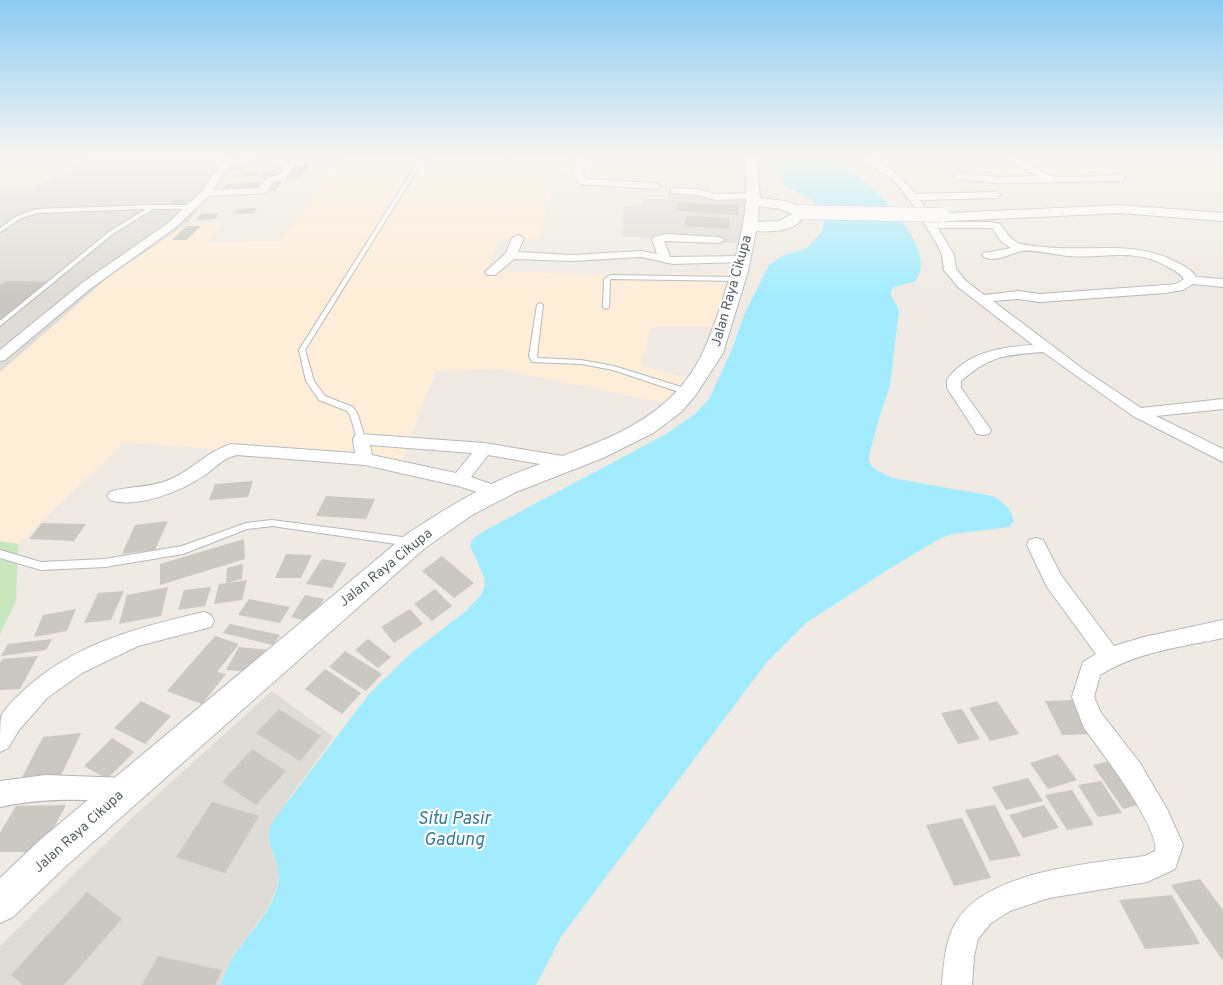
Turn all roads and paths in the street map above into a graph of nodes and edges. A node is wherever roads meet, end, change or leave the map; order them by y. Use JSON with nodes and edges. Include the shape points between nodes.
{"nodes":[{"id":1,"x":195,"y":203,"type":"edge"},
{"id":2,"x":394,"y":203,"type":"edge"},
{"id":3,"x":736,"y":203,"type":"edge"},
{"id":4,"x":752,"y":203,"type":"edge"},
{"id":5,"x":919,"y":203,"type":"edge"},
{"id":6,"x":1151,"y":203,"type":"edge"},
{"id":7,"x":152,"y":207,"type":"junction"},
{"id":8,"x":191,"y":207,"type":"junction"},
{"id":9,"x":752,"y":208,"type":"junction"},
{"id":10,"x":798,"y":215,"type":"junction"},
{"id":11,"x":1223,"y":217,"type":"edge"},
{"id":12,"x":934,"y":219,"type":"junction"},
{"id":13,"x":0,"y":230,"type":"edge"},
{"id":14,"x":518,"y":238,"type":"dead end"},
{"id":15,"x":719,"y":240,"type":"dead end"},
{"id":16,"x":1017,"y":247,"type":"junction"},
{"id":17,"x":511,"y":255,"type":"junction"},
{"id":18,"x":988,"y":255,"type":"dead end"},
{"id":19,"x":665,"y":259,"type":"junction"},
{"id":20,"x":741,"y":269,"type":"junction"},
{"id":21,"x":491,"y":272,"type":"dead end"},
{"id":22,"x":1191,"y":280,"type":"junction"},
{"id":23,"x":1223,"y":283,"type":"edge"},
{"id":24,"x":981,"y":299,"type":"junction"},
{"id":25,"x":540,"y":305,"type":"dead end"},
{"id":26,"x":606,"y":307,"type":"dead end"},
{"id":27,"x":0,"y":324,"type":"edge"},
{"id":28,"x":1046,"y":348,"type":"junction"},
{"id":29,"x":0,"y":357,"type":"edge"},
{"id":30,"x":688,"y":392,"type":"junction"},
{"id":31,"x":1223,"y":404,"type":"edge"},
{"id":32,"x":1138,"y":413,"type":"junction"},
{"id":33,"x":983,"y":430,"type":"dead end"},
{"id":34,"x":361,"y":439,"type":"junction"},
{"id":35,"x":484,"y":450,"type":"junction"},
{"id":36,"x":1223,"y":456,"type":"edge"},
{"id":37,"x":365,"y":459,"type":"junction"},
{"id":38,"x":569,"y":463,"type":"junction"},
{"id":39,"x":460,"y":480,"type":"junction"},
{"id":40,"x":496,"y":492,"type":"junction"},
{"id":41,"x":116,"y":496,"type":"dead end"},
{"id":42,"x":412,"y":543,"type":"junction"},
{"id":43,"x":1036,"y":546,"type":"dead end"},
{"id":44,"x":0,"y":554,"type":"edge"},
{"id":45,"x":204,"y":621,"type":"dead end"},
{"id":46,"x":1223,"y":629,"type":"edge"},
{"id":47,"x":1110,"y":657,"type":"junction"},
{"id":48,"x":9,"y":715,"type":"edge"},
{"id":49,"x":0,"y":740,"type":"edge"},
{"id":50,"x":125,"y":790,"type":"junction"},
{"id":51,"x":0,"y":794,"type":"edge"},
{"id":52,"x":0,"y":904,"type":"edge"},
{"id":53,"x":957,"y":985,"type":"edge"}],
"edges":[{"from":1,"to":8,"type":"street"},
{"from":2,"to":34,"type":"lane","via":[[302,350],[310,381],[322,398],[350,409]]},
{"from":3,"to":9,"type":"street"},
{"from":4,"to":9,"type":"street","name":"Jalan Raya Cikupa"},
{"from":5,"to":12,"type":"street"},
{"from":6,"to":12,"type":"street"},
{"from":7,"to":8,"type":"lane"},
{"from":7,"to":13,"type":"lane","via":[[37,211],[19,217]]},
{"from":7,"to":27,"type":"lane","via":[[112,232]]},
{"from":8,"to":29,"type":"street","via":[[86,286]]},
{"from":9,"to":10,"type":"street","via":[[783,205]]},
{"from":9,"to":10,"type":"street","via":[[774,227],[786,224]]},
{"from":9,"to":20,"type":"street","name":"Jalan Raya Cikupa"},
{"from":10,"to":12,"type":"street","bridge":true},
{"from":11,"to":12,"type":"street","via":[[1119,209]]},
{"from":12,"to":16,"type":"street","via":[[996,226]]},
{"from":12,"to":24,"type":"street","via":[[948,255],[950,270]]},
{"from":14,"to":17,"type":"street"},
{"from":15,"to":19,"type":"street","via":[[661,237],[658,239]]},
{"from":16,"to":18,"type":"street","via":[[1009,253]]},
{"from":16,"to":22,"type":"street","via":[[1070,253],[1129,251],[1155,255],[1177,266]]},
{"from":17,"to":19,"type":"street","via":[[572,258],[641,254]]},
{"from":17,"to":21,"type":"street"},
{"from":19,"to":20,"type":"street"},
{"from":20,"to":26,"type":"lane","via":[[610,277],[607,279]]},
{"from":20,"to":30,"type":"street","name":"Jalan Raya Cikupa","via":[[714,354]]},
{"from":22,"to":23,"type":"street"},
{"from":22,"to":24,"type":"street","via":[[1179,287],[1165,289]]},
{"from":24,"to":28,"type":"street"},
{"from":25,"to":30,"type":"lane","via":[[535,360],[581,362],[614,368]]},
{"from":28,"to":32,"type":"street"},
{"from":28,"to":33,"type":"street","via":[[992,355],[954,380],[954,388]]},
{"from":30,"to":38,"type":"street","name":"Jalan Raya Cikupa","via":[[650,425]]},
{"from":31,"to":32,"type":"street"},
{"from":32,"to":36,"type":"street"},
{"from":34,"to":35,"type":"street"},
{"from":34,"to":37,"type":"street"},
{"from":35,"to":38,"type":"street"},
{"from":35,"to":39,"type":"street"},
{"from":37,"to":39,"type":"street"},
{"from":37,"to":41,"type":"street","via":[[227,450],[195,474],[155,493]]},
{"from":38,"to":40,"type":"street","name":"Jalan Raya Cikupa"},
{"from":39,"to":40,"type":"street"},
{"from":40,"to":42,"type":"street","name":"Jalan Raya Cikupa","via":[[463,509]]},
{"from":42,"to":44,"type":"lane","via":[[261,523],[183,550],[113,562],[42,566]]},
{"from":42,"to":50,"type":"street","name":"Jalan Raya Cikupa"},
{"from":43,"to":47,"type":"street","via":[[1054,581]]},
{"from":45,"to":48,"type":"street","via":[[134,639],[74,667]]},
{"from":46,"to":47,"type":"street"},
{"from":47,"to":53,"type":"street","via":[[1091,669],[1083,698],[1092,720],[1131,772],[1159,820],[1170,845],[1166,860],[1147,870],[1021,891],[989,907],[968,929],[959,955]]},
{"from":48,"to":49,"type":"street"},
{"from":50,"to":51,"type":"street","via":[[91,786]]},
{"from":50,"to":52,"type":"street","name":"Jalan Raya Cikupa"}]}
